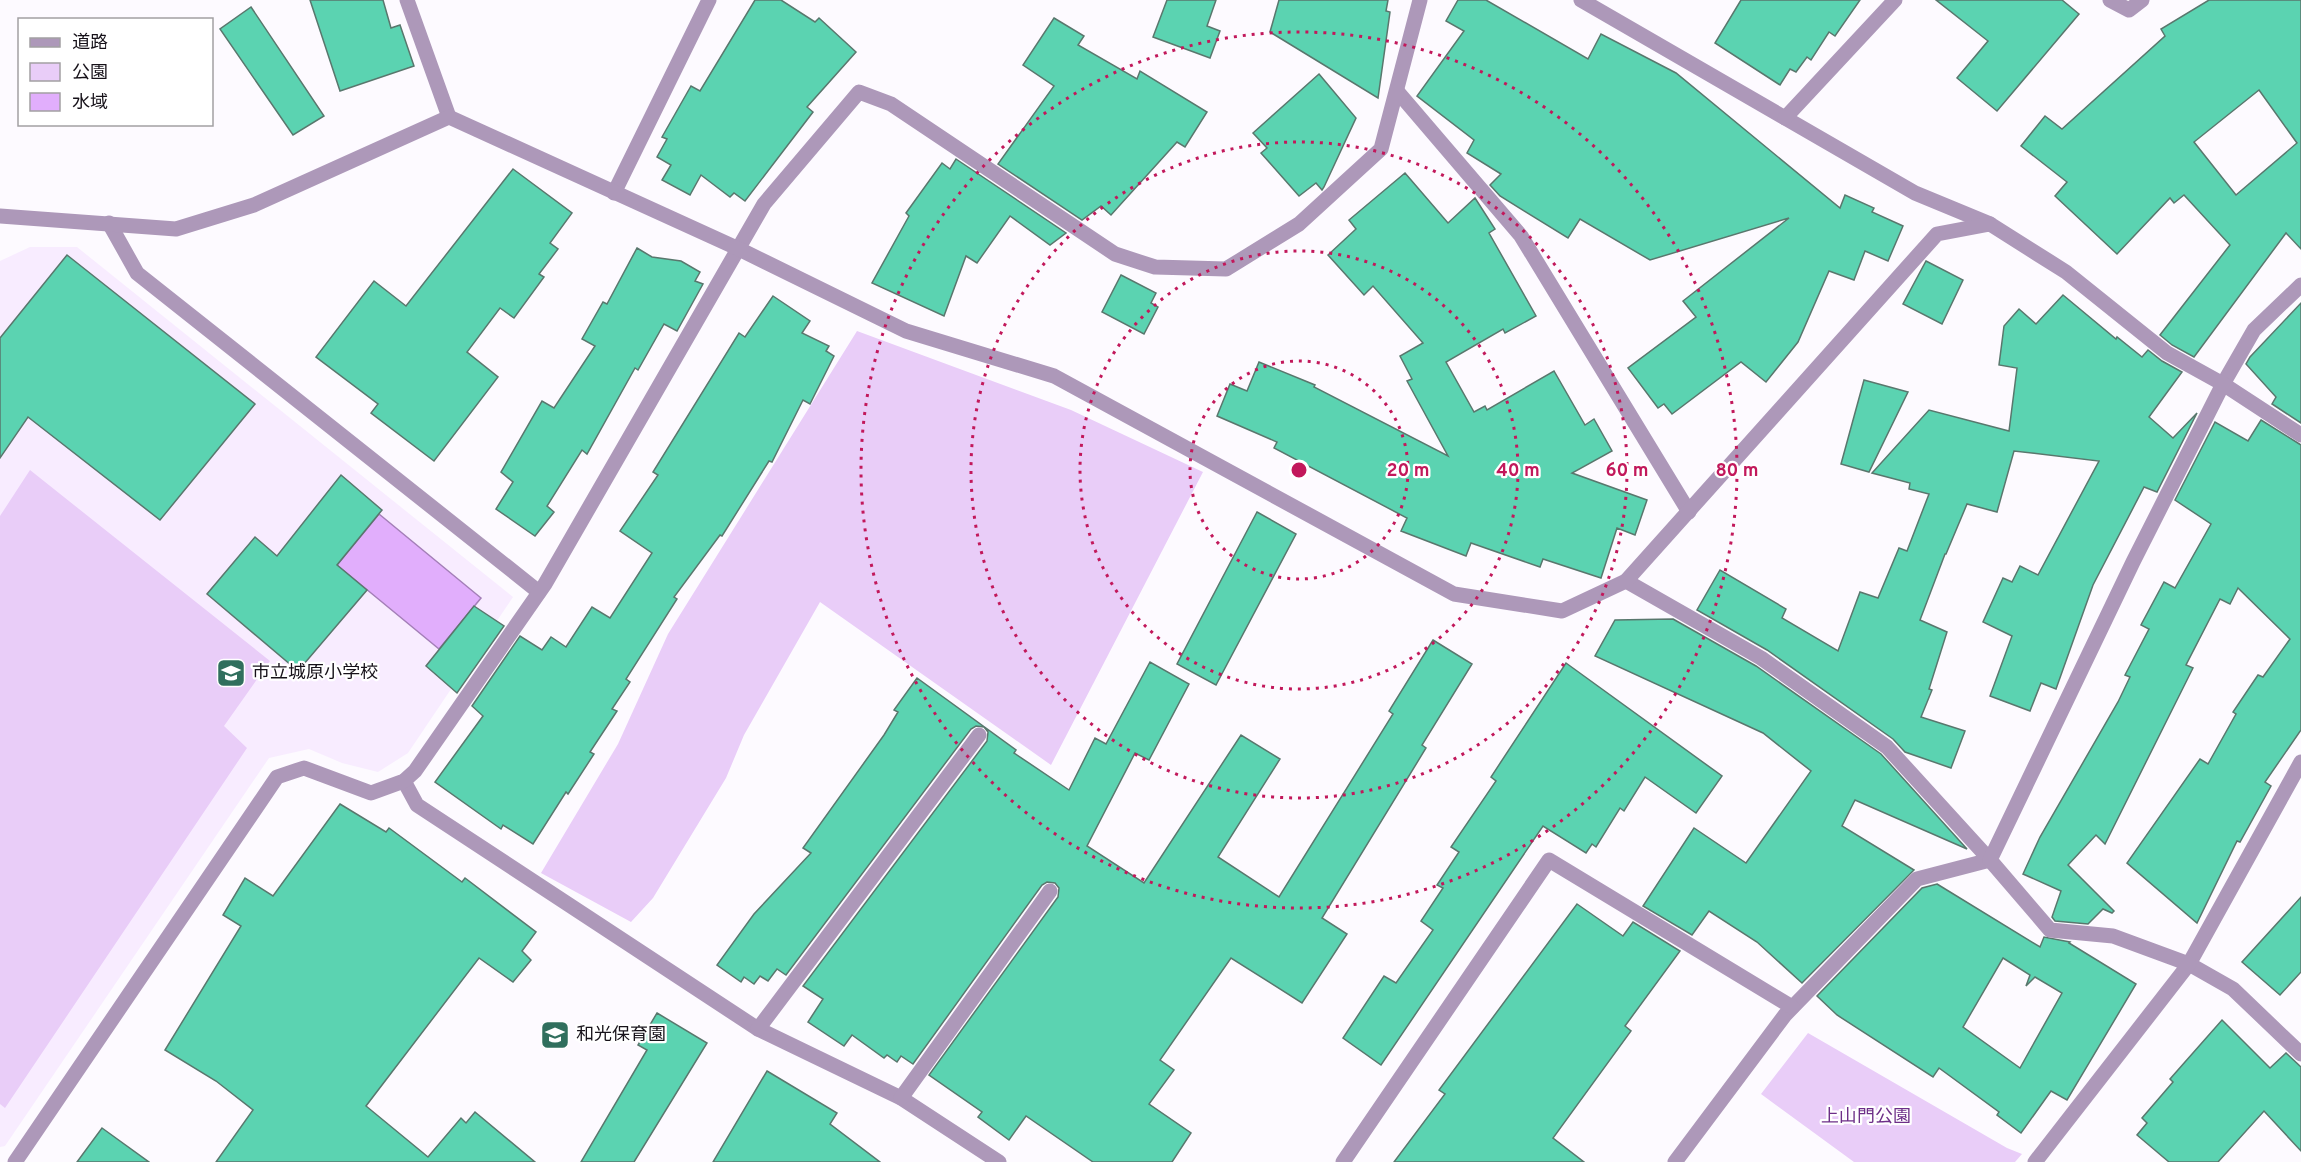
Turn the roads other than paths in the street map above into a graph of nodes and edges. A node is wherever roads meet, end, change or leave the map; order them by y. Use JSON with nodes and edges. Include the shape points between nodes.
{"nodes":[{"id":1,"x":406,"y":0,"type":"edge"},
{"id":2,"x":710,"y":0,"type":"edge"},
{"id":3,"x":1420,"y":0,"type":"edge"},
{"id":4,"x":1581,"y":0,"type":"edge"},
{"id":5,"x":1895,"y":0,"type":"edge"},
{"id":6,"x":2110,"y":0,"type":"edge"},
{"id":7,"x":2142,"y":0,"type":"edge"},
{"id":8,"x":1397,"y":91,"type":"junction"},
{"id":9,"x":449,"y":117,"type":"junction"},
{"id":10,"x":1785,"y":118,"type":"junction"},
{"id":11,"x":614,"y":193,"type":"junction"},
{"id":12,"x":0,"y":216,"type":"edge"},
{"id":13,"x":109,"y":223,"type":"junction"},
{"id":14,"x":1990,"y":224,"type":"junction"},
{"id":15,"x":739,"y":249,"type":"junction"},
{"id":16,"x":2301,"y":285,"type":"edge"},
{"id":17,"x":2223,"y":384,"type":"junction"},
{"id":18,"x":2301,"y":435,"type":"edge"},
{"id":19,"x":1689,"y":512,"type":"junction"},
{"id":20,"x":1626,"y":581,"type":"junction"},
{"id":21,"x":539,"y":592,"type":"junction"},
{"id":22,"x":979,"y":735,"type":"dead end"},
{"id":23,"x":2301,"y":762,"type":"edge"},
{"id":24,"x":404,"y":781,"type":"junction"},
{"id":25,"x":1990,"y":860,"type":"junction"},
{"id":26,"x":1050,"y":891,"type":"dead end"},
{"id":27,"x":2189,"y":964,"type":"junction"},
{"id":28,"x":1792,"y":1007,"type":"junction"},
{"id":29,"x":758,"y":1029,"type":"junction"},
{"id":30,"x":2301,"y":1054,"type":"edge"},
{"id":31,"x":901,"y":1098,"type":"junction"},
{"id":32,"x":15,"y":1162,"type":"edge"},
{"id":33,"x":999,"y":1162,"type":"edge"},
{"id":34,"x":1343,"y":1162,"type":"edge"},
{"id":35,"x":1675,"y":1162,"type":"edge"},
{"id":36,"x":2036,"y":1162,"type":"edge"}],
"edges":[{"from":1,"to":9,"type":"street"},
{"from":2,"to":11,"type":"street"},
{"from":3,"to":8,"type":"street"},
{"from":4,"to":10,"type":"street"},
{"from":5,"to":10,"type":"street"},
{"from":6,"to":7,"type":"street","via":[[2129,10]]},
{"from":8,"to":15,"type":"street","via":[[1381,149],[1299,224],[1226,269],[1155,267],[1115,255],[891,104],[859,92],[764,204]]},
{"from":8,"to":19,"type":"street","via":[[1521,236]]},
{"from":9,"to":11,"type":"street"},
{"from":9,"to":13,"type":"street","via":[[254,205],[176,229]]},
{"from":10,"to":14,"type":"street","via":[[1915,193]]},
{"from":11,"to":15,"type":"street"},
{"from":12,"to":13,"type":"street"},
{"from":13,"to":21,"type":"street","via":[[137,273]]},
{"from":14,"to":17,"type":"street","via":[[2066,272],[2167,353]]},
{"from":14,"to":19,"type":"street","via":[[1937,234]]},
{"from":15,"to":20,"type":"street","via":[[906,331],[1054,376],[1454,594],[1562,611]]},
{"from":15,"to":21,"type":"street"},
{"from":16,"to":17,"type":"street","via":[[2254,330]]},
{"from":17,"to":18,"type":"street"},
{"from":17,"to":25,"type":"street","via":[[2133,561]]},
{"from":19,"to":20,"type":"street"},
{"from":20,"to":25,"type":"street","via":[[1761,658],[1887,747]]},
{"from":21,"to":24,"type":"street"},
{"from":22,"to":29,"type":"street"},
{"from":23,"to":27,"type":"street"},
{"from":24,"to":29,"type":"street","via":[[417,805]]},
{"from":24,"to":32,"type":"street","via":[[371,792],[304,768],[277,777]]},
{"from":25,"to":27,"type":"street","via":[[2050,930],[2113,936]]},
{"from":25,"to":28,"type":"street","via":[[1917,879]]},
{"from":26,"to":31,"type":"street"},
{"from":27,"to":30,"type":"street","via":[[2233,989]]},
{"from":27,"to":36,"type":"street"},
{"from":28,"to":34,"type":"street","via":[[1549,860]]},
{"from":28,"to":35,"type":"street"},
{"from":29,"to":31,"type":"street"},
{"from":31,"to":33,"type":"street"}]}
